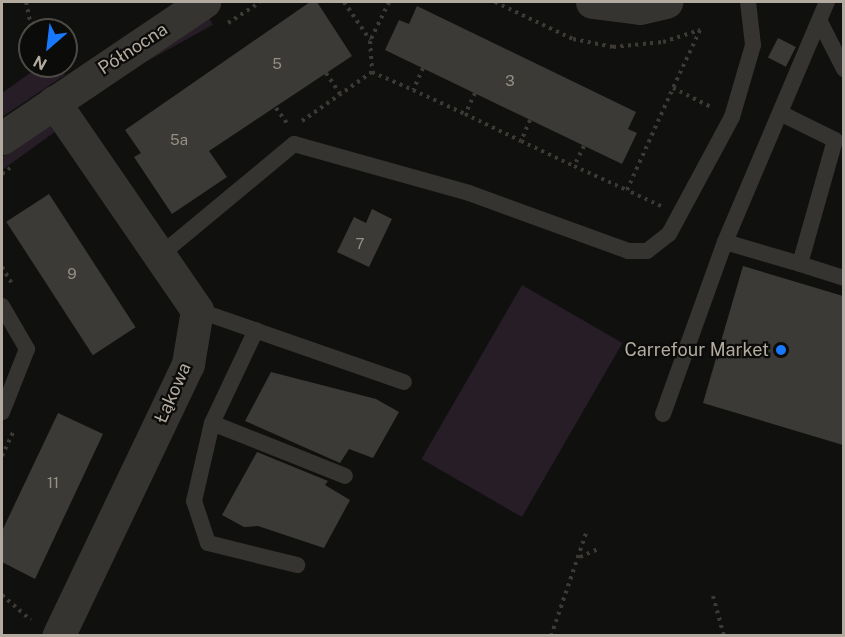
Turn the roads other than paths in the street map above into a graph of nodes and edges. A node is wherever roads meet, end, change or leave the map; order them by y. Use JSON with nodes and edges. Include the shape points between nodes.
{"nodes":[{"id":1,"x":204,"y":2,"type":"edge"},
{"id":2,"x":592,"y":2,"type":"edge"},
{"id":3,"x":666,"y":2,"type":"edge"},
{"id":4,"x":748,"y":2,"type":"edge"},
{"id":5,"x":827,"y":2,"type":"edge"},
{"id":6,"x":820,"y":24,"type":"junction"},
{"id":7,"x":843,"y":69,"type":"edge"},
{"id":8,"x":54,"y":102,"type":"junction"},
{"id":9,"x":782,"y":114,"type":"junction"},
{"id":10,"x":2,"y":138,"type":"edge"},
{"id":11,"x":725,"y":242,"type":"junction"},
{"id":12,"x":158,"y":257,"type":"junction"},
{"id":13,"x":800,"y":264,"type":"junction"},
{"id":14,"x":843,"y":278,"type":"edge"},
{"id":15,"x":2,"y":306,"type":"edge"},
{"id":16,"x":197,"y":310,"type":"junction"},
{"id":17,"x":256,"y":330,"type":"junction"},
{"id":18,"x":404,"y":382,"type":"dead end"},
{"id":19,"x":2,"y":412,"type":"edge"},
{"id":20,"x":663,"y":414,"type":"dead end"},
{"id":21,"x":212,"y":423,"type":"junction"},
{"id":22,"x":345,"y":476,"type":"dead end"},
{"id":23,"x":297,"y":565,"type":"dead end"},
{"id":24,"x":46,"y":629,"type":"edge"}],
"edges":[{"from":1,"to":8,"type":"street","name":"Północna"},
{"from":2,"to":3,"type":"street","via":[[640,8]]},
{"from":4,"to":12,"type":"lane","via":[[753,45],[732,117],[669,234],[647,250],[628,251],[469,193],[294,144]]},
{"from":5,"to":6,"type":"lane"},
{"from":6,"to":7,"type":"lane"},
{"from":6,"to":9,"type":"lane"},
{"from":8,"to":10,"type":"street","name":"Północna"},
{"from":8,"to":12,"type":"street"},
{"from":9,"to":11,"type":"lane"},
{"from":9,"to":13,"type":"lane","via":[[835,140]]},
{"from":11,"to":13,"type":"lane"},
{"from":11,"to":20,"type":"lane"},
{"from":12,"to":16,"type":"street"},
{"from":13,"to":14,"type":"lane"},
{"from":15,"to":19,"type":"lane","via":[[27,349]]},
{"from":16,"to":17,"type":"lane"},
{"from":16,"to":24,"type":"street","name":"Łąkowa","via":[[188,364],[90,568]]},
{"from":17,"to":18,"type":"lane"},
{"from":17,"to":21,"type":"lane"},
{"from":21,"to":22,"type":"lane"},
{"from":21,"to":23,"type":"lane","via":[[194,501],[208,543]]}]}
